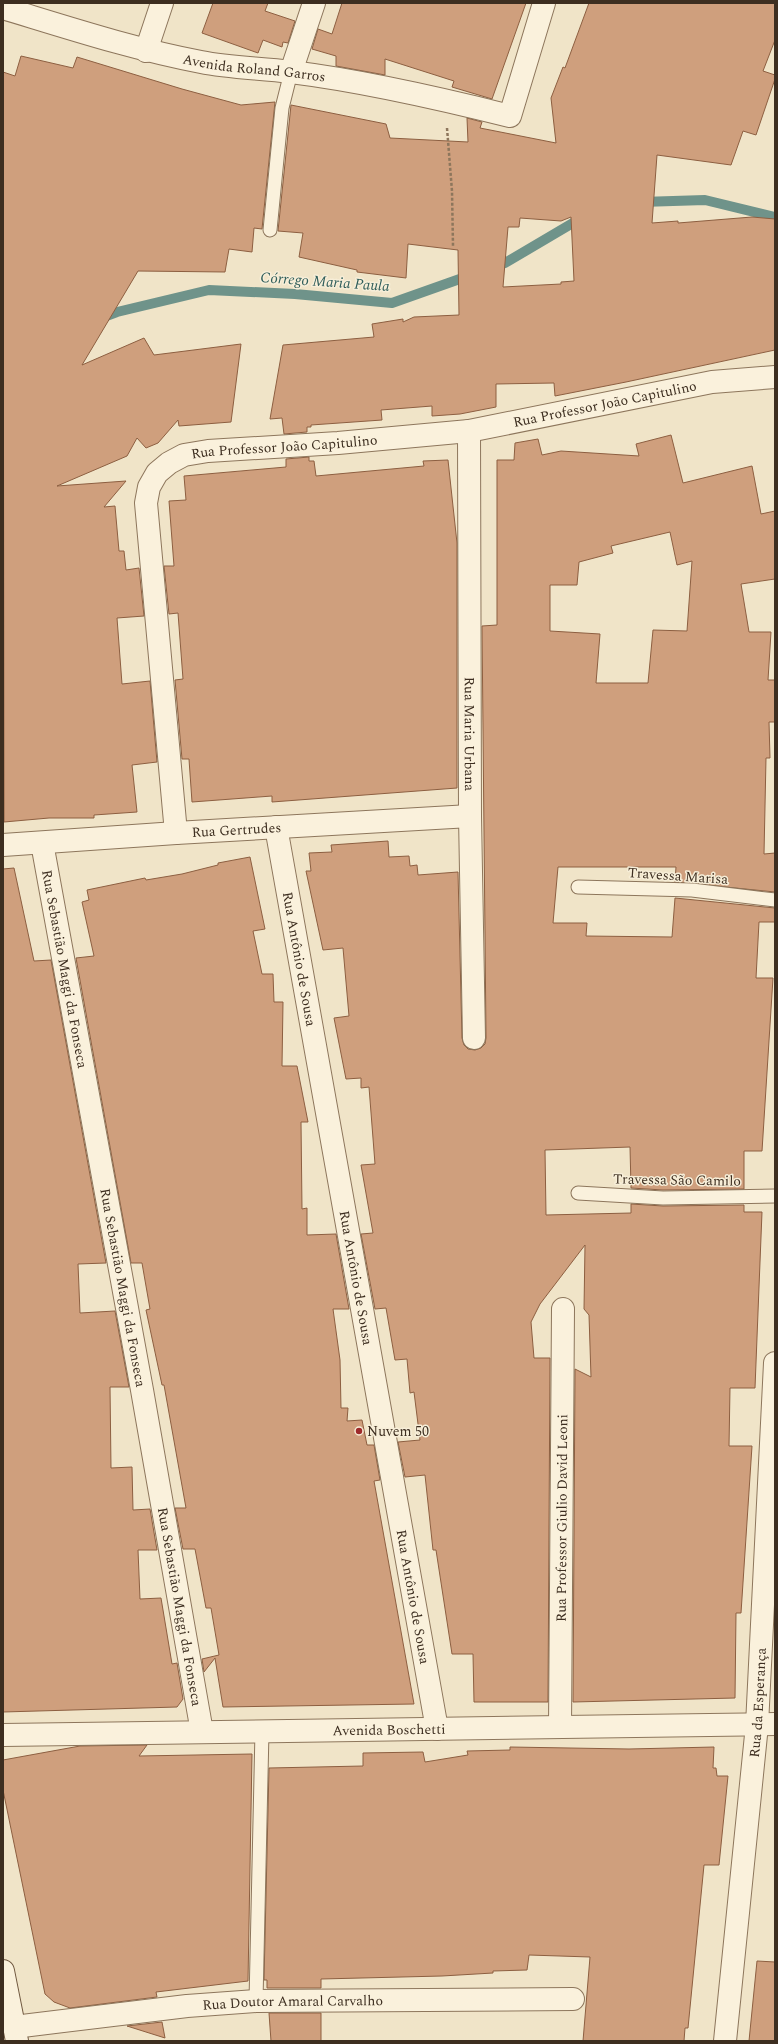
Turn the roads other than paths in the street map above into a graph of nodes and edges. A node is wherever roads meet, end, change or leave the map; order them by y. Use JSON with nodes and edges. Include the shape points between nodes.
{"nodes":[{"id":1,"x":162,"y":3,"type":"edge"},
{"id":2,"x":314,"y":3,"type":"edge"},
{"id":3,"x":544,"y":3,"type":"edge"},
{"id":4,"x":3,"y":8,"type":"edge"},
{"id":5,"x":146,"y":51,"type":"junction"},
{"id":6,"x":291,"y":72,"type":"junction"},
{"id":7,"x":270,"y":230,"type":"dead end"},
{"id":8,"x":775,"y":377,"type":"edge"},
{"id":9,"x":469,"y":430,"type":"junction"},
{"id":10,"x":470,"y":816,"type":"junction"},
{"id":11,"x":276,"y":827,"type":"junction"},
{"id":12,"x":176,"y":833,"type":"junction"},
{"id":13,"x":42,"y":843,"type":"junction"},
{"id":14,"x":3,"y":845,"type":"edge"},
{"id":15,"x":578,"y":887,"type":"dead end"},
{"id":16,"x":775,"y":900,"type":"edge"},
{"id":17,"x":474,"y":1038,"type":"dead end"},
{"id":18,"x":578,"y":1193,"type":"dead end"},
{"id":19,"x":775,"y":1196,"type":"edge"},
{"id":20,"x":563,"y":1309,"type":"dead end"},
{"id":21,"x":775,"y":1363,"type":"edge"},
{"id":22,"x":772,"y":1490,"type":"edge"},
{"id":23,"x":766,"y":1724,"type":"edge"},
{"id":24,"x":560,"y":1727,"type":"junction"},
{"id":25,"x":437,"y":1729,"type":"junction"},
{"id":26,"x":262,"y":1731,"type":"junction"},
{"id":27,"x":202,"y":1732,"type":"junction"},
{"id":28,"x":3,"y":1735,"type":"edge"},
{"id":29,"x":3,"y":1971,"type":"edge"},
{"id":30,"x":573,"y":1999,"type":"dead end"},
{"id":31,"x":256,"y":2001,"type":"junction"},
{"id":32,"x":15,"y":2034,"type":"edge"},
{"id":33,"x":725,"y":2041,"type":"edge"}],
"edges":[{"from":1,"to":5,"type":"street"},
{"from":2,"to":6,"type":"street"},
{"from":3,"to":6,"type":"street","name":"Avenida Roland Garros","via":[[510,116],[444,100]]},
{"from":4,"to":5,"type":"street","name":"Avenida Roland Garros"},
{"from":5,"to":6,"type":"street","name":"Avenida Roland Garros","via":[[203,63]]},
{"from":6,"to":7,"type":"lane","via":[[282,108]]},
{"from":8,"to":9,"type":"street","name":"Rua Professor João Capitulino","via":[[712,382]]},
{"from":9,"to":10,"type":"street","name":"Rua Maria Urbana"},
{"from":9,"to":12,"type":"street","name":"Rua Professor João Capitulino","via":[[338,443],[208,451],[184,455],[157,473],[149,487],[146,503]]},
{"from":10,"to":11,"type":"street","name":"Rua Gertrudes"},
{"from":10,"to":17,"type":"street","name":"Rua Maria Urbana"},
{"from":11,"to":12,"type":"street","name":"Rua Gertrudes"},
{"from":11,"to":25,"type":"street","name":"Rua Antônio de Sousa"},
{"from":12,"to":13,"type":"street","name":"Rua Gertrudes"},
{"from":13,"to":14,"type":"street","name":"Rua Gertrudes"},
{"from":13,"to":27,"type":"street","name":"Rua Sebastião Maggi da Fonseca","via":[[144,1398]]},
{"from":15,"to":16,"type":"lane","name":"Travessa Marisa","via":[[692,890]]},
{"from":18,"to":19,"type":"lane","name":"Travessa São Camilo","via":[[663,1198]]},
{"from":20,"to":24,"type":"street","name":"Rua Professor Giulio David Leoni"},
{"from":21,"to":22,"type":"street","name":"Rua da Esperança"},
{"from":22,"to":23,"type":"street","name":"Rua da Esperança"},
{"from":23,"to":24,"type":"street","name":"Avenida Boschetti"},
{"from":23,"to":33,"type":"street","name":"Rua da Esperança"},
{"from":24,"to":25,"type":"street","name":"Avenida Boschetti"},
{"from":25,"to":26,"type":"street","name":"Avenida Boschetti"},
{"from":26,"to":27,"type":"street","name":"Avenida Boschetti"},
{"from":26,"to":31,"type":"lane"},
{"from":27,"to":28,"type":"street","name":"Avenida Boschetti"},
{"from":29,"to":32,"type":"street"},
{"from":30,"to":31,"type":"street","name":"Rua Doutor Amaral Carvalho"},
{"from":31,"to":32,"type":"street","name":"Rua Doutor Amaral Carvalho","via":[[188,2006]]}]}
